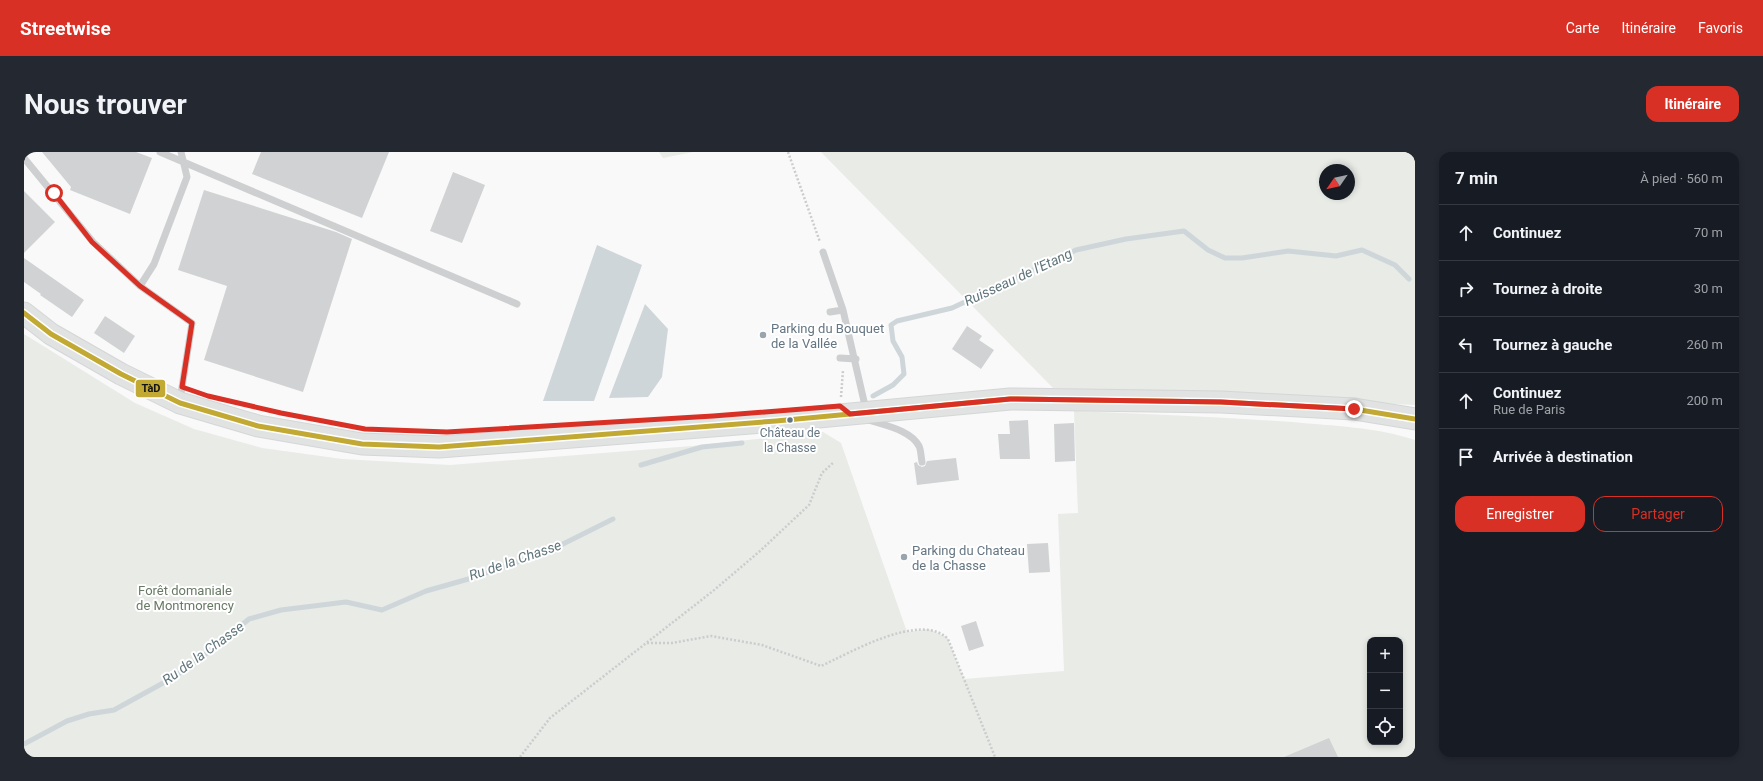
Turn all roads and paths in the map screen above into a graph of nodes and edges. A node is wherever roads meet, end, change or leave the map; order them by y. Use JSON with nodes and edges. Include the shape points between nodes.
{"nodes":[{"id":1,"x":160,"y":152,"type":"edge"},
{"id":2,"x":181,"y":152,"type":"edge"},
{"id":3,"x":788,"y":152,"type":"edge"},
{"id":4,"x":24,"y":158,"type":"edge"},
{"id":5,"x":184,"y":162,"type":"junction"},
{"id":6,"x":823,"y":252,"type":"joint"},
{"id":7,"x":140,"y":286,"type":"junction"},
{"id":8,"x":517,"y":304,"type":"dead end"},
{"id":9,"x":843,"y":310,"type":"junction"},
{"id":10,"x":830,"y":312,"type":"dead end"},
{"id":11,"x":24,"y":313,"type":"edge"},
{"id":12,"x":840,"y":358,"type":"dead end"},
{"id":13,"x":856,"y":359,"type":"junction"},
{"id":14,"x":180,"y":403,"type":"junction"},
{"id":15,"x":858,"y":413,"type":"junction"},
{"id":16,"x":1415,"y":419,"type":"edge"},
{"id":17,"x":834,"y":462,"type":"dead end"},
{"id":18,"x":922,"y":462,"type":"dead end"},
{"id":19,"x":647,"y":643,"type":"junction"},
{"id":20,"x":520,"y":757,"type":"edge"},
{"id":21,"x":995,"y":757,"type":"edge"}],
"edges":[{"from":1,"to":5,"type":"lane"},
{"from":2,"to":5,"type":"lane"},
{"from":3,"to":6,"type":"path"},
{"from":4,"to":7,"type":"lane","via":[[92,242]]},
{"from":5,"to":7,"type":"lane","via":[[187,177],[154,264]]},
{"from":5,"to":8,"type":"lane"},
{"from":6,"to":9,"type":"lane"},
{"from":7,"to":14,"type":"lane","via":[[192,323]]},
{"from":9,"to":10,"type":"lane"},
{"from":9,"to":13,"type":"lane"},
{"from":11,"to":14,"type":"main road","via":[[50,334],[121,374]]},
{"from":12,"to":13,"type":"lane"},
{"from":13,"to":15,"type":"lane"},
{"from":14,"to":15,"type":"main road","via":[[258,426],[354,443],[439,447]]},
{"from":15,"to":16,"type":"main road","via":[[1010,399],[1221,402],[1339,408]]},
{"from":15,"to":18,"type":"lane","via":[[912,437],[920,447]]},
{"from":17,"to":19,"type":"path","via":[[822,473],[809,505],[760,551]]},
{"from":19,"to":20,"type":"path","via":[[550,718]]},
{"from":19,"to":21,"type":"path","via":[[672,644],[711,636],[762,645],[822,666],[874,641],[902,632],[928,629],[947,637]]}]}
